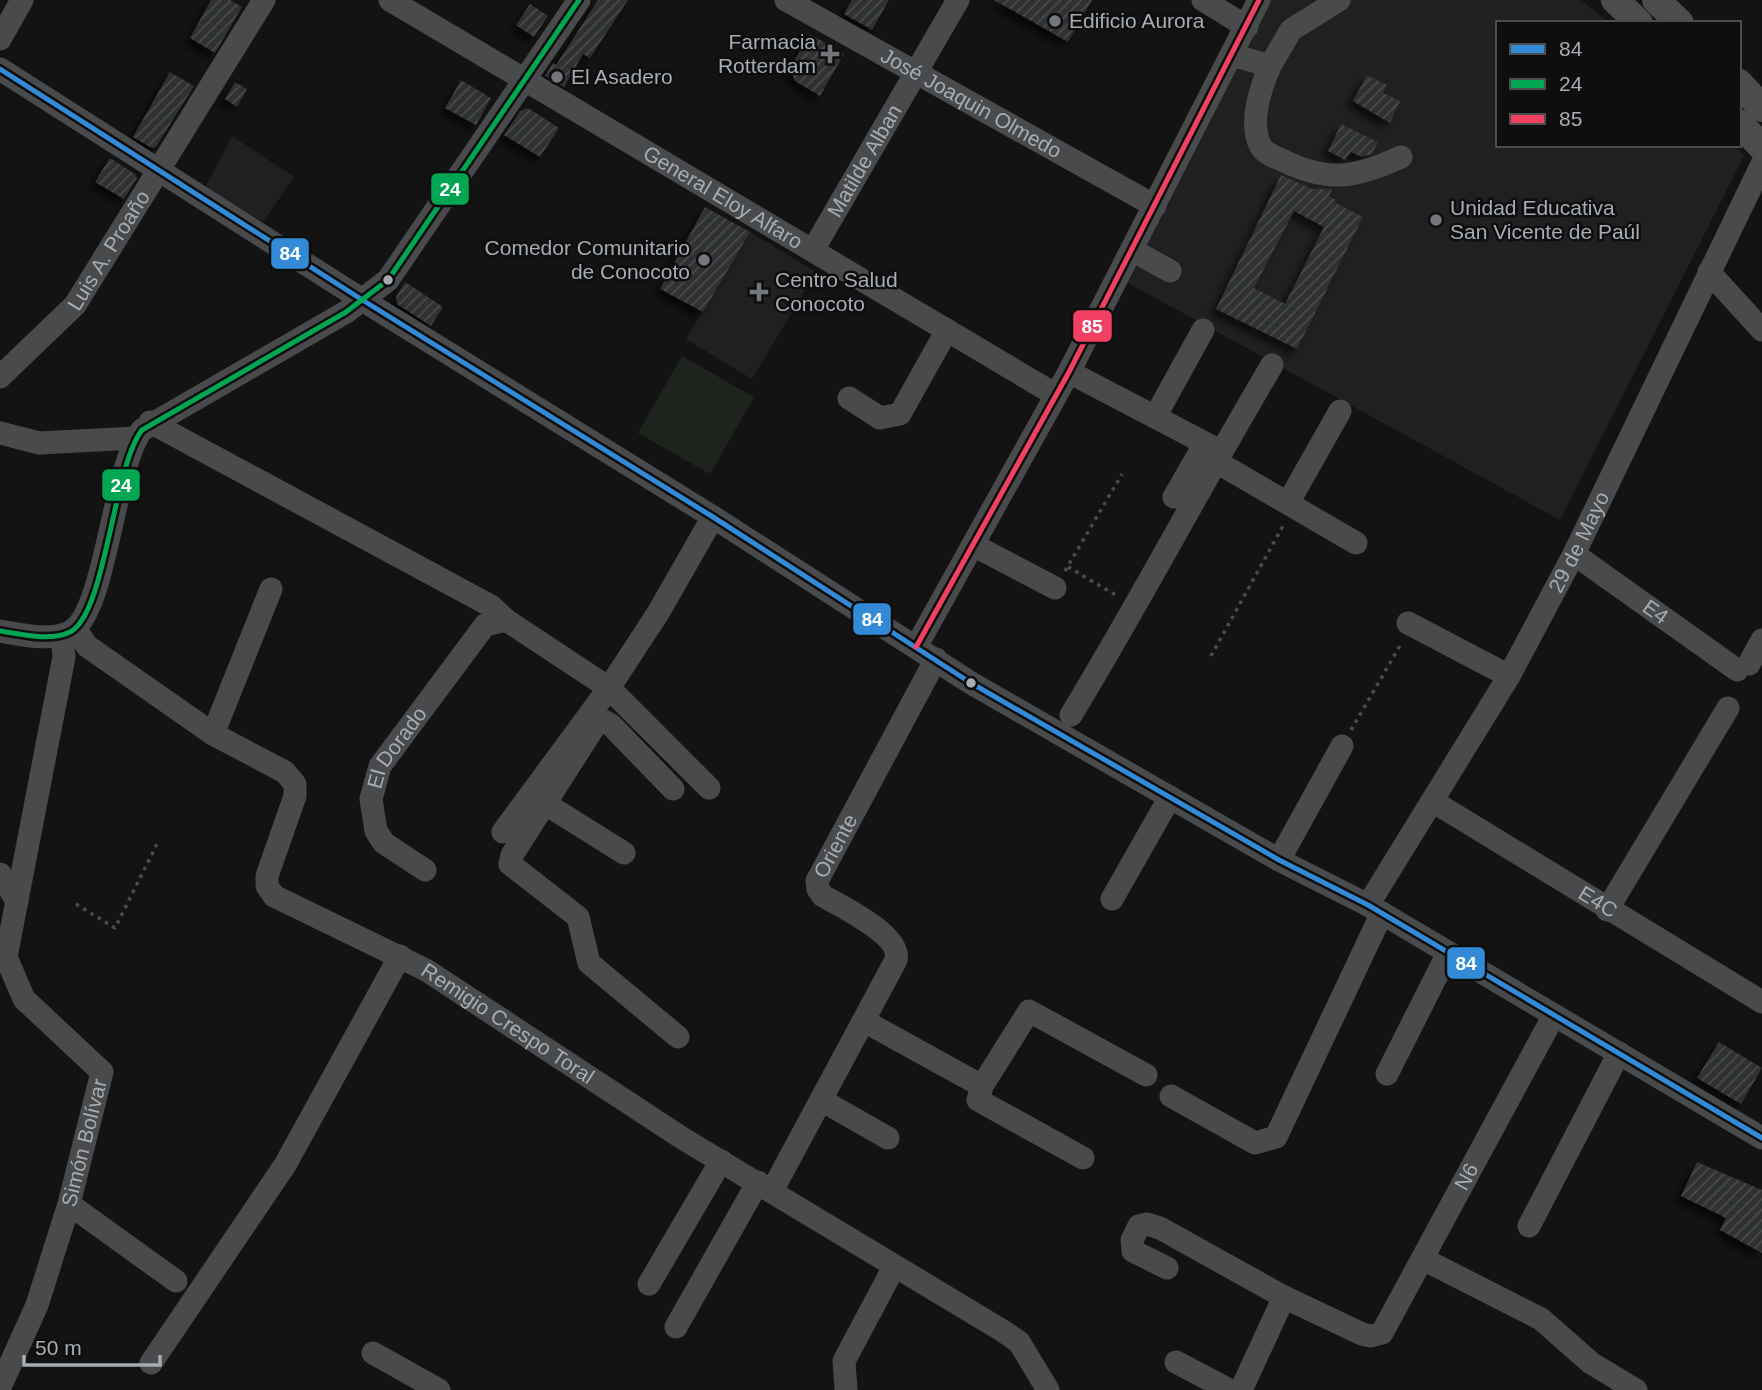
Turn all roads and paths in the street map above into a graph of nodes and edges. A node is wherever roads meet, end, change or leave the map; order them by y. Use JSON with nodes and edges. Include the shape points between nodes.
{"nodes":[{"id":1,"x":22,"y":0,"type":"edge"},
{"id":2,"x":264,"y":0,"type":"edge"},
{"id":3,"x":390,"y":0,"type":"edge"},
{"id":4,"x":579,"y":0,"type":"edge"},
{"id":5,"x":786,"y":0,"type":"edge"},
{"id":6,"x":958,"y":0,"type":"edge"},
{"id":7,"x":1203,"y":0,"type":"edge"},
{"id":8,"x":1259,"y":0,"type":"edge"},
{"id":9,"x":1339,"y":0,"type":"edge"},
{"id":10,"x":1615,"y":0,"type":"edge"},
{"id":11,"x":1656,"y":0,"type":"edge"},
{"id":12,"x":1637,"y":21,"type":"edge"},
{"id":13,"x":1678,"y":21,"type":"edge"},
{"id":14,"x":1247,"y":27,"type":"junction"},
{"id":15,"x":0,"y":39,"type":"edge"},
{"id":16,"x":1232,"y":55,"type":"junction"},
{"id":17,"x":1270,"y":66,"type":"junction"},
{"id":18,"x":0,"y":69,"type":"edge"},
{"id":19,"x":915,"y":72,"type":"junction"},
{"id":20,"x":523,"y":79,"type":"junction"},
{"id":21,"x":1741,"y":85,"type":"edge"},
{"id":22,"x":1762,"y":108,"type":"edge"},
{"id":23,"x":1741,"y":125,"type":"edge"},
{"id":24,"x":1762,"y":147,"type":"edge"},
{"id":25,"x":1401,"y":157,"type":"dead end"},
{"id":26,"x":1762,"y":164,"type":"edge"},
{"id":27,"x":160,"y":172,"type":"junction"},
{"id":28,"x":1155,"y":206,"type":"junction"},
{"id":29,"x":813,"y":250,"type":"junction"},
{"id":30,"x":1132,"y":250,"type":"junction"},
{"id":31,"x":1170,"y":271,"type":"dead end"},
{"id":32,"x":1709,"y":272,"type":"junction"},
{"id":33,"x":364,"y":301,"type":"junction"},
{"id":34,"x":947,"y":330,"type":"junction"},
{"id":35,"x":1203,"y":330,"type":"dead end"},
{"id":36,"x":1762,"y":330,"type":"edge"},
{"id":37,"x":1272,"y":365,"type":"dead end"},
{"id":38,"x":1069,"y":372,"type":"junction"},
{"id":39,"x":0,"y":377,"type":"edge"},
{"id":40,"x":1056,"y":395,"type":"junction"},
{"id":41,"x":849,"y":398,"type":"dead end"},
{"id":42,"x":1340,"y":411,"type":"dead end"},
{"id":43,"x":1154,"y":417,"type":"junction"},
{"id":44,"x":143,"y":430,"type":"junction"},
{"id":45,"x":0,"y":433,"type":"edge"},
{"id":46,"x":1199,"y":440,"type":"junction"},
{"id":47,"x":1218,"y":456,"type":"junction"},
{"id":48,"x":1122,"y":474,"type":"dead end"},
{"id":49,"x":1174,"y":497,"type":"dead end"},
{"id":50,"x":1291,"y":505,"type":"junction"},
{"id":51,"x":713,"y":517,"type":"junction"},
{"id":52,"x":1356,"y":542,"type":"dead end"},
{"id":53,"x":973,"y":545,"type":"junction"},
{"id":54,"x":1574,"y":554,"type":"junction"},
{"id":55,"x":1068,"y":567,"type":"junction"},
{"id":56,"x":1055,"y":588,"type":"joint"},
{"id":57,"x":271,"y":589,"type":"dead end"},
{"id":58,"x":1136,"y":607,"type":"junction"},
{"id":59,"x":496,"y":623,"type":"junction"},
{"id":60,"x":0,"y":631,"type":"edge"},
{"id":61,"x":69,"y":632,"type":"junction"},
{"id":62,"x":1405,"y":633,"type":"joint"},
{"id":63,"x":1762,"y":640,"type":"edge"},
{"id":64,"x":916,"y":647,"type":"junction"},
{"id":65,"x":1212,"y":656,"type":"dead end"},
{"id":66,"x":936,"y":659,"type":"junction"},
{"id":67,"x":1509,"y":676,"type":"junction"},
{"id":68,"x":609,"y":688,"type":"junction"},
{"id":69,"x":1728,"y":708,"type":"dead end"},
{"id":70,"x":1071,"y":715,"type":"dead end"},
{"id":71,"x":214,"y":734,"type":"junction"},
{"id":72,"x":1342,"y":746,"type":"joint"},
{"id":73,"x":709,"y":788,"type":"dead end"},
{"id":74,"x":673,"y":789,"type":"dead end"},
{"id":75,"x":1170,"y":797,"type":"junction"},
{"id":76,"x":538,"y":798,"type":"junction"},
{"id":77,"x":1434,"y":802,"type":"junction"},
{"id":78,"x":503,"y":832,"type":"dead end"},
{"id":79,"x":158,"y":842,"type":"dead end"},
{"id":80,"x":624,"y":853,"type":"dead end"},
{"id":81,"x":1279,"y":860,"type":"junction"},
{"id":82,"x":425,"y":870,"type":"dead end"},
{"id":83,"x":0,"y":874,"type":"edge"},
{"id":84,"x":1112,"y":899,"type":"dead end"},
{"id":85,"x":18,"y":901,"type":"junction"},
{"id":86,"x":76,"y":904,"type":"dead end"},
{"id":87,"x":1375,"y":909,"type":"junction"},
{"id":88,"x":1607,"y":910,"type":"junction"},
{"id":89,"x":1448,"y":953,"type":"junction"},
{"id":90,"x":400,"y":956,"type":"junction"},
{"id":91,"x":3,"y":965,"type":"edge"},
{"id":92,"x":1762,"y":1002,"type":"edge"},
{"id":93,"x":1553,"y":1017,"type":"junction"},
{"id":94,"x":864,"y":1021,"type":"junction"},
{"id":95,"x":678,"y":1038,"type":"dead end"},
{"id":96,"x":1619,"y":1053,"type":"junction"},
{"id":97,"x":1387,"y":1074,"type":"dead end"},
{"id":98,"x":1146,"y":1075,"type":"dead end"},
{"id":99,"x":982,"y":1086,"type":"junction"},
{"id":100,"x":1171,"y":1096,"type":"dead end"},
{"id":101,"x":821,"y":1100,"type":"junction"},
{"id":102,"x":888,"y":1138,"type":"dead end"},
{"id":103,"x":1762,"y":1138,"type":"edge"},
{"id":104,"x":1083,"y":1158,"type":"dead end"},
{"id":105,"x":721,"y":1161,"type":"junction"},
{"id":106,"x":765,"y":1187,"type":"junction"},
{"id":107,"x":69,"y":1204,"type":"junction"},
{"id":108,"x":1529,"y":1226,"type":"dead end"},
{"id":109,"x":1423,"y":1259,"type":"junction"},
{"id":110,"x":894,"y":1267,"type":"junction"},
{"id":111,"x":1167,"y":1268,"type":"dead end"},
{"id":112,"x":176,"y":1281,"type":"dead end"},
{"id":113,"x":649,"y":1284,"type":"dead end"},
{"id":114,"x":1284,"y":1297,"type":"junction"},
{"id":115,"x":676,"y":1327,"type":"dead end"},
{"id":116,"x":373,"y":1353,"type":"dead end"},
{"id":117,"x":1176,"y":1362,"type":"dead end"},
{"id":118,"x":151,"y":1363,"type":"dead end"},
{"id":119,"x":2,"y":1376,"type":"edge"},
{"id":120,"x":439,"y":1390,"type":"edge"},
{"id":121,"x":846,"y":1390,"type":"edge"},
{"id":122,"x":1048,"y":1390,"type":"edge"},
{"id":123,"x":1229,"y":1390,"type":"edge"},
{"id":124,"x":1241,"y":1390,"type":"edge"},
{"id":125,"x":1636,"y":1390,"type":"edge"}],
"edges":[{"from":1,"to":15,"type":"street"},
{"from":2,"to":27,"type":"street","name":"Luis A. Proaño"},
{"from":3,"to":20,"type":"street","name":"General Eloy Alfaro"},
{"from":4,"to":20,"type":"street"},
{"from":5,"to":19,"type":"street","name":"José Joaquin Olmedo"},
{"from":6,"to":19,"type":"street","name":"Matilde Alban"},
{"from":7,"to":14,"type":"street"},
{"from":8,"to":14,"type":"street"},
{"from":9,"to":17,"type":"street","via":[[1291,30]]},
{"from":10,"to":12,"type":"main road"},
{"from":11,"to":13,"type":"main road"},
{"from":14,"to":16,"type":"street"},
{"from":16,"to":17,"type":"street"},
{"from":16,"to":28,"type":"street"},
{"from":17,"to":25,"type":"street","via":[[1256,113],[1260,145],[1266,152],[1298,168],[1349,176]]},
{"from":18,"to":27,"type":"street"},
{"from":19,"to":28,"type":"street","name":"José Joaquin Olmedo"},
{"from":19,"to":29,"type":"street","name":"Matilde Alban"},
{"from":20,"to":29,"type":"street","name":"General Eloy Alfaro"},
{"from":20,"to":33,"type":"street","via":[[388,281]]},
{"from":21,"to":22,"type":"main road"},
{"from":23,"to":24,"type":"main road"},
{"from":26,"to":32,"type":"street","name":"29 de Mayo"},
{"from":27,"to":33,"type":"street"},
{"from":27,"to":39,"type":"street","name":"Luis A. Proaño","via":[[75,305]]},
{"from":28,"to":30,"type":"street"},
{"from":29,"to":34,"type":"street","name":"General Eloy Alfaro"},
{"from":30,"to":31,"type":"street"},
{"from":30,"to":38,"type":"street"},
{"from":32,"to":36,"type":"street"},
{"from":32,"to":54,"type":"street","name":"29 de Mayo"},
{"from":33,"to":44,"type":"street"},
{"from":33,"to":51,"type":"street"},
{"from":34,"to":40,"type":"street","name":"General Eloy Alfaro"},
{"from":34,"to":41,"type":"street","via":[[900,414],[880,418]]},
{"from":35,"to":43,"type":"street"},
{"from":37,"to":47,"type":"street"},
{"from":38,"to":40,"type":"street"},
{"from":38,"to":43,"type":"street"},
{"from":40,"to":53,"type":"street"},
{"from":42,"to":50,"type":"street"},
{"from":43,"to":46,"type":"street"},
{"from":44,"to":45,"type":"street","via":[[38,443]]},
{"from":44,"to":59,"type":"street","via":[[491,606]]},
{"from":44,"to":61,"type":"street","name":"Simón Bolívar","via":[[82,621]]},
{"from":46,"to":47,"type":"street"},
{"from":46,"to":49,"type":"street","via":[[1200,452]]},
{"from":47,"to":50,"type":"street"},
{"from":47,"to":58,"type":"street"},
{"from":48,"to":55,"type":"path"},
{"from":50,"to":52,"type":"street"},
{"from":50,"to":65,"type":"path"},
{"from":51,"to":64,"type":"street"},
{"from":51,"to":68,"type":"street"},
{"from":53,"to":56,"type":"street"},
{"from":53,"to":64,"type":"street"},
{"from":54,"to":63,"type":"street","name":"E4","via":[[1743,667]]},
{"from":54,"to":67,"type":"street","name":"29 de Mayo"},
{"from":55,"to":56,"type":"path"},
{"from":55,"to":58,"type":"path"},
{"from":57,"to":71,"type":"street"},
{"from":58,"to":70,"type":"street"},
{"from":59,"to":68,"type":"street"},
{"from":59,"to":82,"type":"street","name":"El Dorado","via":[[380,766],[371,799],[376,831],[384,843]]},
{"from":60,"to":61,"type":"street"},
{"from":61,"to":71,"type":"street","name":"Remigio Crespo Toral"},
{"from":61,"to":85,"type":"street","name":"Simón Bolívar"},
{"from":62,"to":67,"type":"street"},
{"from":62,"to":72,"type":"path"},
{"from":64,"to":66,"type":"street"},
{"from":66,"to":75,"type":"street"},
{"from":66,"to":94,"type":"street","name":"Oriente","via":[[817,881],[820,893],[896,947],[893,968]]},
{"from":67,"to":77,"type":"street","name":"29 de Mayo"},
{"from":68,"to":73,"type":"street"},
{"from":68,"to":76,"type":"street"},
{"from":69,"to":88,"type":"street"},
{"from":71,"to":90,"type":"street","name":"Remigio Crespo Toral","via":[[285,772],[295,784],[267,876],[274,897]]},
{"from":72,"to":81,"type":"street"},
{"from":74,"to":76,"type":"street","via":[[604,721],[596,724]]},
{"from":75,"to":81,"type":"street"},
{"from":75,"to":84,"type":"street"},
{"from":76,"to":78,"type":"street"},
{"from":76,"to":80,"type":"street"},
{"from":76,"to":95,"type":"street","via":[[510,864],[578,917],[589,963]]},
{"from":77,"to":87,"type":"street","name":"29 de Mayo"},
{"from":77,"to":88,"type":"street","name":"E4C"},
{"from":79,"to":86,"type":"path","via":[[115,928]]},
{"from":81,"to":87,"type":"street"},
{"from":83,"to":85,"type":"street"},
{"from":85,"to":91,"type":"street","name":"Simón Bolívar"},
{"from":87,"to":89,"type":"street"},
{"from":87,"to":100,"type":"street","name":"29 de Mayo","via":[[1276,1137],[1255,1143]]},
{"from":88,"to":92,"type":"street","name":"E4C"},
{"from":89,"to":93,"type":"street"},
{"from":89,"to":97,"type":"street"},
{"from":90,"to":105,"type":"street","name":"Remigio Crespo Toral"},
{"from":90,"to":118,"type":"street","via":[[285,1165]]},
{"from":91,"to":107,"type":"street","name":"Simón Bolívar","via":[[24,999],[102,1072]]},
{"from":93,"to":96,"type":"street"},
{"from":93,"to":109,"type":"street","name":"N6"},
{"from":94,"to":99,"type":"street"},
{"from":94,"to":101,"type":"street","name":"Oriente"},
{"from":96,"to":103,"type":"street"},
{"from":96,"to":108,"type":"street"},
{"from":98,"to":99,"type":"street","via":[[1029,1011]]},
{"from":99,"to":104,"type":"street","via":[[978,1100]]},
{"from":101,"to":102,"type":"street"},
{"from":101,"to":106,"type":"street","name":"Oriente"},
{"from":105,"to":106,"type":"street","name":"Remigio Crespo Toral"},
{"from":105,"to":113,"type":"street"},
{"from":106,"to":110,"type":"street","name":"Remigio Crespo Toral"},
{"from":106,"to":115,"type":"street","name":"Oriente"},
{"from":107,"to":112,"type":"street"},
{"from":107,"to":119,"type":"street","name":"Simón Bolívar","via":[[37,1305]]},
{"from":109,"to":114,"type":"street","name":"N6","via":[[1385,1330],[1377,1336],[1362,1334]]},
{"from":109,"to":125,"type":"street","via":[[1541,1319],[1591,1363]]},
{"from":110,"to":121,"type":"street","via":[[844,1361]]},
{"from":110,"to":122,"type":"street","name":"Remigio Crespo Toral","via":[[1019,1342]]},
{"from":111,"to":114,"type":"street","via":[[1133,1251],[1132,1240],[1139,1226],[1160,1228]]},
{"from":114,"to":124,"type":"street"},
{"from":116,"to":120,"type":"street"},
{"from":117,"to":123,"type":"street"}]}
